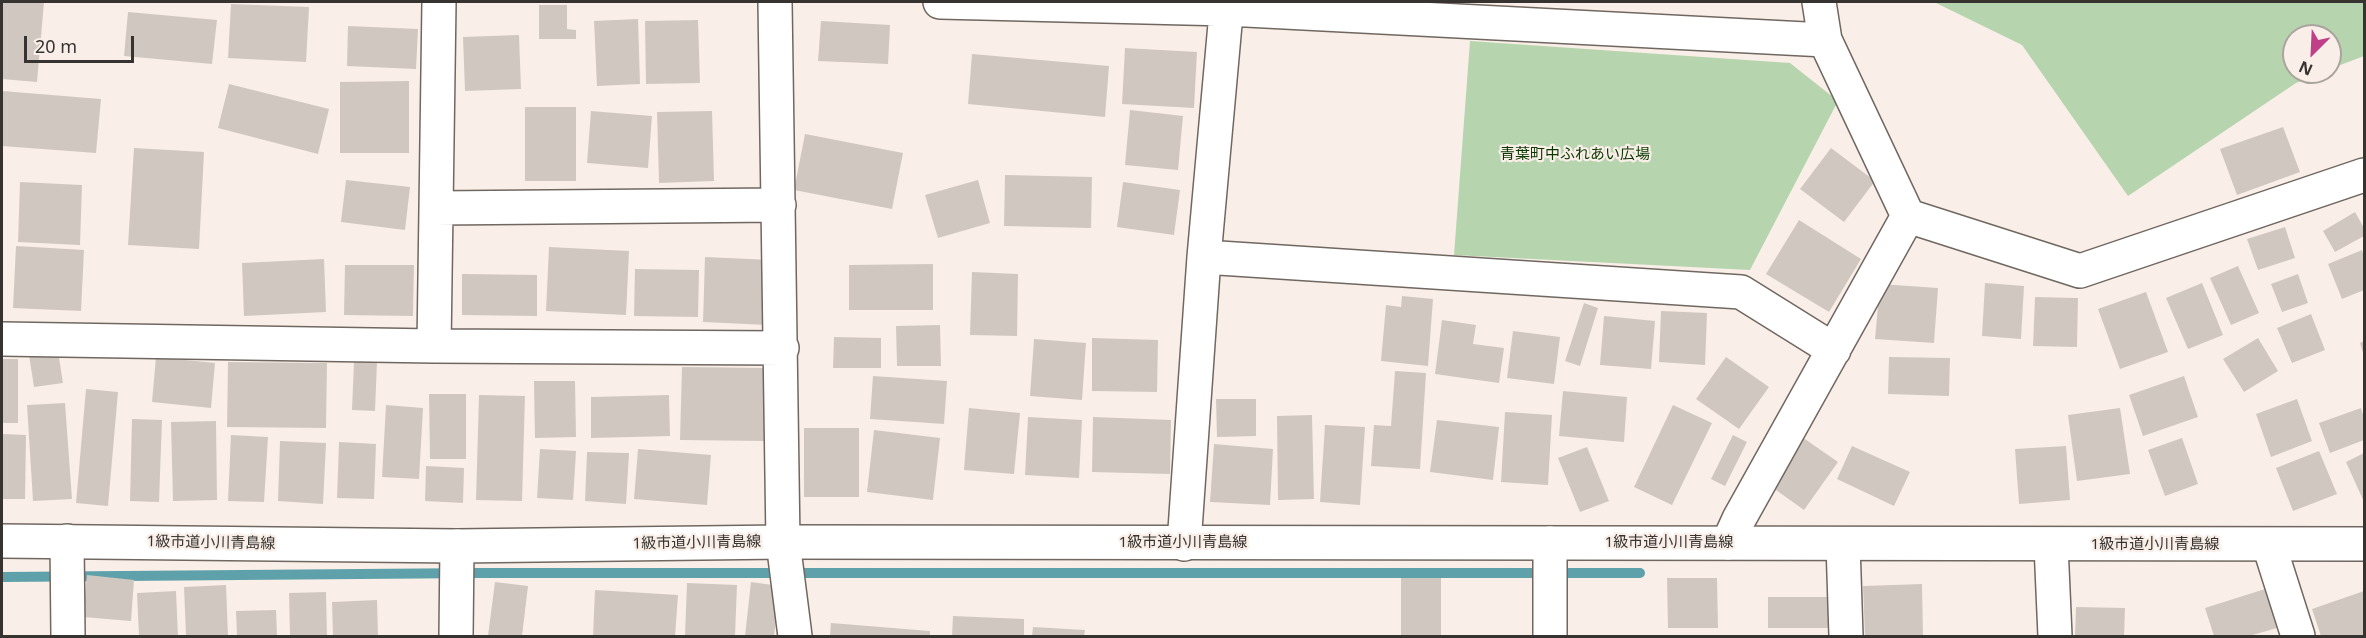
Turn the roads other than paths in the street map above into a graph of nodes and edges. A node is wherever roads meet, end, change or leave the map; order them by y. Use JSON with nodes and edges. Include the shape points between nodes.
{"nodes":[{"id":1,"x":439,"y":2,"type":"edge"},
{"id":2,"x":775,"y":2,"type":"edge"},
{"id":3,"x":940,"y":2,"type":"edge"},
{"id":4,"x":1819,"y":2,"type":"edge"},
{"id":5,"x":1227,"y":5,"type":"edge"},
{"id":6,"x":1825,"y":40,"type":"junction"},
{"id":7,"x":2364,"y":176,"type":"edge"},
{"id":8,"x":779,"y":205,"type":"junction"},
{"id":9,"x":436,"y":208,"type":"junction"},
{"id":10,"x":1908,"y":216,"type":"junction"},
{"id":11,"x":1204,"y":257,"type":"junction"},
{"id":12,"x":2,"y":339,"type":"edge"},
{"id":13,"x":434,"y":346,"type":"junction"},
{"id":14,"x":782,"y":348,"type":"junction"},
{"id":15,"x":1834,"y":350,"type":"junction"},
{"id":16,"x":67,"y":541,"type":"junction"},
{"id":17,"x":2,"y":542,"type":"edge"},
{"id":18,"x":783,"y":542,"type":"junction"},
{"id":19,"x":1550,"y":543,"type":"junction"},
{"id":20,"x":1728,"y":543,"type":"junction"},
{"id":21,"x":1184,"y":544,"type":"junction"},
{"id":22,"x":1843,"y":544,"type":"junction"},
{"id":23,"x":2364,"y":544,"type":"edge"},
{"id":24,"x":2051,"y":545,"type":"junction"},
{"id":25,"x":2269,"y":545,"type":"junction"},
{"id":26,"x":456,"y":546,"type":"junction"},
{"id":27,"x":68,"y":636,"type":"edge"},
{"id":28,"x":456,"y":636,"type":"edge"},
{"id":29,"x":795,"y":636,"type":"edge"},
{"id":30,"x":1550,"y":636,"type":"edge"},
{"id":31,"x":1846,"y":636,"type":"edge"},
{"id":32,"x":2055,"y":636,"type":"edge"},
{"id":33,"x":2298,"y":636,"type":"edge"}],
"edges":[{"from":1,"to":9,"type":"street"},
{"from":2,"to":8,"type":"street"},
{"from":3,"to":5,"type":"street"},
{"from":4,"to":6,"type":"street"},
{"from":5,"to":6,"type":"street"},
{"from":5,"to":11,"type":"street"},
{"from":6,"to":10,"type":"street"},
{"from":7,"to":10,"type":"street","via":[[2080,271]]},
{"from":8,"to":9,"type":"street"},
{"from":8,"to":14,"type":"street"},
{"from":9,"to":13,"type":"street"},
{"from":10,"to":15,"type":"street"},
{"from":11,"to":15,"type":"street","via":[[1741,292]]},
{"from":11,"to":21,"type":"street"},
{"from":12,"to":13,"type":"street"},
{"from":13,"to":14,"type":"street"},
{"from":14,"to":18,"type":"street"},
{"from":15,"to":20,"type":"street"},
{"from":16,"to":17,"type":"street","name":"1級市道小川青島線"},
{"from":16,"to":26,"type":"street","name":"1級市道小川青島線"},
{"from":16,"to":27,"type":"street"},
{"from":18,"to":21,"type":"street","name":"1級市道小川青島線"},
{"from":18,"to":26,"type":"street","name":"1級市道小川青島線"},
{"from":18,"to":29,"type":"street"},
{"from":19,"to":20,"type":"street","name":"1級市道小川青島線"},
{"from":19,"to":21,"type":"street","name":"1級市道小川青島線"},
{"from":19,"to":30,"type":"street"},
{"from":20,"to":22,"type":"street","name":"1級市道小川青島線"},
{"from":22,"to":24,"type":"street","name":"1級市道小川青島線"},
{"from":22,"to":31,"type":"street"},
{"from":23,"to":25,"type":"street","name":"1級市道小川青島線"},
{"from":24,"to":25,"type":"street","name":"1級市道小川青島線"},
{"from":24,"to":32,"type":"street"},
{"from":25,"to":33,"type":"street"},
{"from":26,"to":28,"type":"street"}]}
